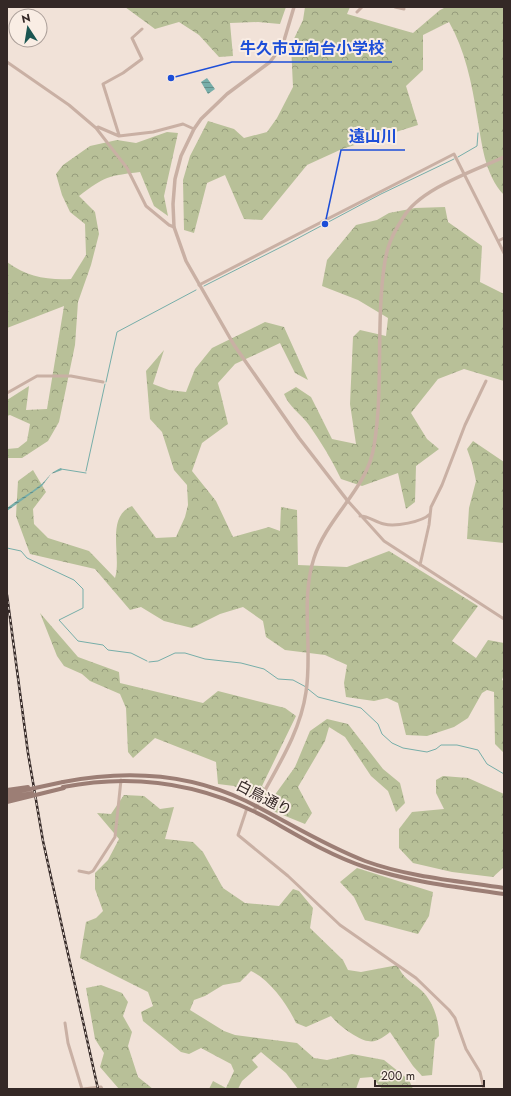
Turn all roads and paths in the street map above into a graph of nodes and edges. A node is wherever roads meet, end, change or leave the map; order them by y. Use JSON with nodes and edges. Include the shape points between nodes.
{"nodes":[{"id":1,"x":294,"y":7,"type":"edge"},
{"id":2,"x":362,"y":7,"type":"edge"},
{"id":3,"x":395,"y":7,"type":"edge"},
{"id":4,"x":404,"y":9,"type":"dead end"},
{"id":5,"x":357,"y":12,"type":"dead end"},
{"id":6,"x":142,"y":29,"type":"dead end"},
{"id":7,"x":7,"y":62,"type":"edge"},
{"id":8,"x":96,"y":128,"type":"junction"},
{"id":9,"x":194,"y":129,"type":"junction"},
{"id":10,"x":119,"y":136,"type":"junction"},
{"id":11,"x":504,"y":157,"type":"edge"},
{"id":12,"x":465,"y":176,"type":"junction"},
{"id":13,"x":174,"y":227,"type":"junction"},
{"id":14,"x":504,"y":238,"type":"edge"},
{"id":15,"x":498,"y":241,"type":"junction"},
{"id":16,"x":504,"y":253,"type":"edge"},
{"id":17,"x":199,"y":285,"type":"junction"},
{"id":18,"x":486,"y":381,"type":"dead end"},
{"id":19,"x":103,"y":382,"type":"dead end"},
{"id":20,"x":7,"y":393,"type":"edge"},
{"id":21,"x":347,"y":500,"type":"junction"},
{"id":22,"x":430,"y":514,"type":"junction"},
{"id":23,"x":360,"y":516,"type":"junction"},
{"id":24,"x":420,"y":565,"type":"junction"},
{"id":25,"x":504,"y":619,"type":"edge"},
{"id":26,"x":122,"y":780,"type":"junction"},
{"id":27,"x":62,"y":782,"type":"junction"},
{"id":28,"x":64,"y":788,"type":"junction"},
{"id":29,"x":7,"y":790,"type":"edge"},
{"id":30,"x":7,"y":794,"type":"edge"},
{"id":31,"x":7,"y":798,"type":"edge"},
{"id":32,"x":7,"y":802,"type":"edge"},
{"id":33,"x":256,"y":806,"type":"junction"},
{"id":34,"x":247,"y":808,"type":"junction"},
{"id":35,"x":254,"y":811,"type":"junction"},
{"id":36,"x":79,"y":871,"type":"dead end"},
{"id":37,"x":504,"y":888,"type":"edge"},
{"id":38,"x":504,"y":894,"type":"edge"},
{"id":39,"x":65,"y":1023,"type":"dead end"},
{"id":40,"x":82,"y":1089,"type":"edge"},
{"id":41,"x":102,"y":1089,"type":"edge"},
{"id":42,"x":484,"y":1089,"type":"edge"}],
"edges":[{"from":1,"to":9,"type":"street","via":[[283,44],[270,62],[227,94],[201,118]]},
{"from":2,"to":5,"type":"street"},
{"from":3,"to":4,"type":"street"},
{"from":6,"to":10,"type":"street","via":[[132,38],[142,59],[137,65],[103,84]]},
{"from":7,"to":8,"type":"street","via":[[69,105]]},
{"from":8,"to":10,"type":"street"},
{"from":8,"to":13,"type":"street","via":[[127,168],[146,206]]},
{"from":9,"to":10,"type":"street","via":[[183,124],[153,132]]},
{"from":9,"to":13,"type":"street","via":[[181,156],[175,179]]},
{"from":11,"to":12,"type":"street"},
{"from":12,"to":15,"type":"street"},
{"from":12,"to":17,"type":"street","via":[[454,154]]},
{"from":12,"to":21,"type":"street","via":[[424,195],[404,216],[388,248],[382,285],[374,448],[370,466]]},
{"from":13,"to":17,"type":"street","via":[[186,261]]},
{"from":14,"to":15,"type":"street"},
{"from":15,"to":16,"type":"street"},
{"from":17,"to":21,"type":"street","via":[[234,345],[299,438]]},
{"from":18,"to":22,"type":"street","via":[[465,425]]},
{"from":19,"to":20,"type":"street","via":[[71,376],[37,376]]},
{"from":21,"to":23,"type":"street"},
{"from":21,"to":33,"type":"street","via":[[314,557],[308,590],[308,675],[300,719]]},
{"from":22,"to":23,"type":"street","via":[[420,520],[386,525]]},
{"from":22,"to":24,"type":"street"},
{"from":23,"to":24,"type":"street","via":[[384,541]]},
{"from":24,"to":25,"type":"street"},
{"from":26,"to":28,"type":"main road","name":"白鳥通り"},
{"from":26,"to":34,"type":"main road","name":"白鳥通り","via":[[181,785],[222,797]]},
{"from":26,"to":36,"type":"street","via":[[115,837],[97,868],[89,873]]},
{"from":27,"to":29,"type":"main road","bridge":true},
{"from":27,"to":30,"type":"main road","name":"白鳥通り","bridge":true},
{"from":27,"to":33,"type":"main road","name":"白鳥通り","via":[[114,775],[165,777],[213,788]]},
{"from":28,"to":31,"type":"main road","bridge":true},
{"from":28,"to":32,"type":"main road","bridge":true},
{"from":33,"to":35,"type":"street"},
{"from":33,"to":37,"type":"main road","name":"白鳥通り","via":[[333,848],[366,861],[419,876]]},
{"from":34,"to":35,"type":"main road","name":"白鳥通り"},
{"from":34,"to":42,"type":"street","via":[[238,835],[288,876],[340,925],[416,978],[449,1010],[455,1018],[466,1049],[480,1072]]},
{"from":35,"to":38,"type":"main road","name":"白鳥通り","via":[[330,853],[364,867],[418,881]]},
{"from":39,"to":40,"type":"street","via":[[68,1043]]},
{"from":40,"to":41,"type":"street"}]}
